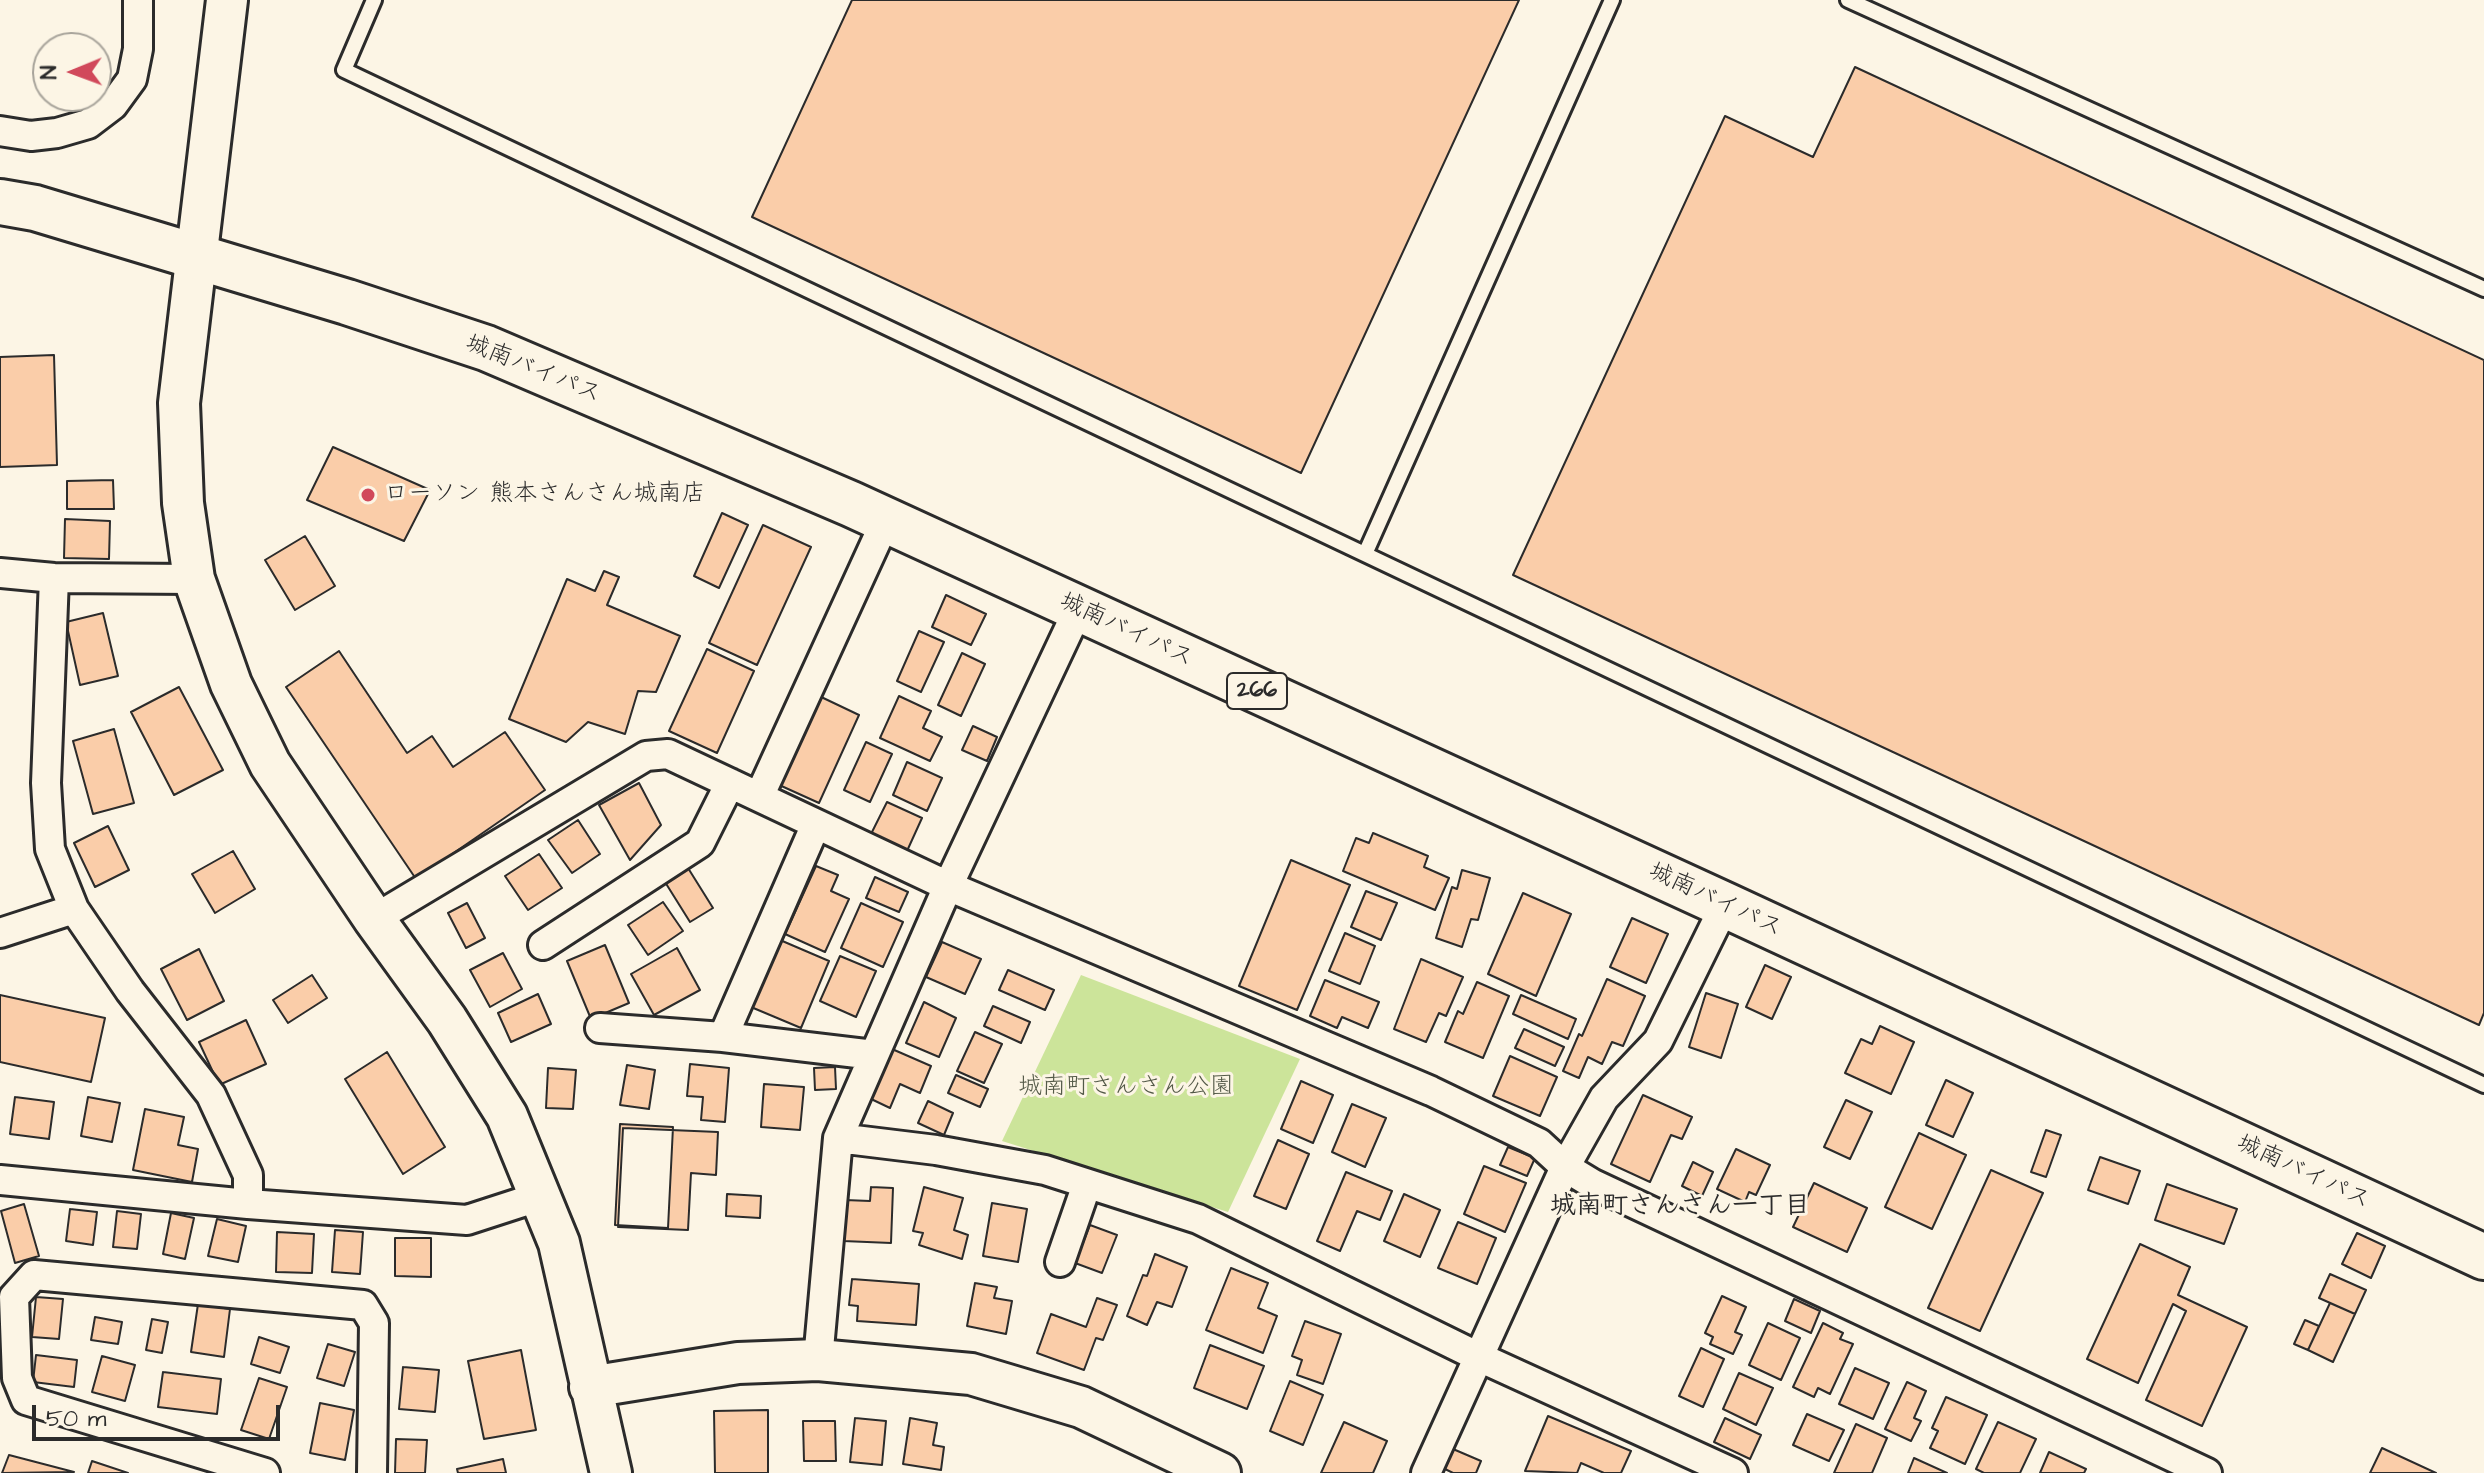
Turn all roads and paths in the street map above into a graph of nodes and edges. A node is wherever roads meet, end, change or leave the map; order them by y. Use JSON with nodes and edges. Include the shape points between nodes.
{"nodes":[{"id":1,"x":138,"y":0,"type":"edge"},
{"id":2,"x":227,"y":0,"type":"edge"},
{"id":3,"x":374,"y":0,"type":"edge"},
{"id":4,"x":1612,"y":0,"type":"edge"},
{"id":5,"x":1848,"y":0,"type":"edge"},
{"id":6,"x":0,"y":131,"type":"edge"},
{"id":7,"x":0,"y":202,"type":"edge"},
{"id":8,"x":196,"y":258,"type":"junction"},
{"id":9,"x":2484,"y":289,"type":"edge"},
{"id":10,"x":886,"y":520,"type":"junction"},
{"id":11,"x":1365,"y":554,"type":"junction"},
{"id":12,"x":0,"y":573,"type":"edge"},
{"id":13,"x":54,"y":578,"type":"junction"},
{"id":14,"x":194,"y":579,"type":"junction"},
{"id":15,"x":1078,"y":610,"type":"junction"},
{"id":16,"x":730,"y":783,"type":"junction"},
{"id":17,"x":759,"y":797,"type":"junction"},
{"id":18,"x":816,"y":824,"type":"junction"},
{"id":19,"x":948,"y":886,"type":"junction"},
{"id":20,"x":1725,"y":905,"type":"junction"},
{"id":21,"x":74,"y":909,"type":"junction"},
{"id":22,"x":374,"y":919,"type":"junction"},
{"id":23,"x":0,"y":933,"type":"edge"},
{"id":24,"x":543,"y":945,"type":"dead end"},
{"id":25,"x":600,"y":1028,"type":"dead end"},
{"id":26,"x":723,"y":1037,"type":"junction"},
{"id":27,"x":874,"y":1055,"type":"junction"},
{"id":28,"x":2484,"y":1085,"type":"edge"},
{"id":29,"x":838,"y":1138,"type":"junction"},
{"id":30,"x":1565,"y":1167,"type":"junction"},
{"id":31,"x":0,"y":1180,"type":"edge"},
{"id":32,"x":1087,"y":1184,"type":"junction"},
{"id":33,"x":541,"y":1196,"type":"junction"},
{"id":34,"x":248,"y":1204,"type":"junction"},
{"id":35,"x":2484,"y":1257,"type":"edge"},
{"id":36,"x":1060,"y":1262,"type":"dead end"},
{"id":37,"x":1479,"y":1357,"type":"junction"},
{"id":38,"x":818,"y":1360,"type":"junction"},
{"id":39,"x":590,"y":1387,"type":"junction"},
{"id":40,"x":265,"y":1473,"type":"edge"},
{"id":41,"x":372,"y":1473,"type":"edge"},
{"id":42,"x":611,"y":1473,"type":"edge"},
{"id":43,"x":1220,"y":1473,"type":"edge"},
{"id":44,"x":1426,"y":1473,"type":"edge"},
{"id":45,"x":1733,"y":1473,"type":"edge"},
{"id":46,"x":2207,"y":1473,"type":"edge"}],
"edges":[{"from":1,"to":6,"type":"street","via":[[132,79],[113,105],[88,124],[57,133]]},
{"from":2,"to":8,"type":"street"},
{"from":3,"to":11,"type":"lane","via":[[344,70]]},
{"from":4,"to":11,"type":"lane"},
{"from":5,"to":9,"type":"lane"},
{"from":7,"to":8,"type":"highway","name":"城南バイパス","number":"266"},
{"from":8,"to":10,"type":"highway","name":"城南バイパス","number":"266","via":[[486,348]]},
{"from":8,"to":14,"type":"street","via":[[179,403],[183,503]]},
{"from":10,"to":15,"type":"highway","name":"城南バイパス","number":"266"},
{"from":10,"to":17,"type":"street"},
{"from":11,"to":28,"type":"lane"},
{"from":12,"to":13,"type":"street"},
{"from":13,"to":14,"type":"street"},
{"from":13,"to":21,"type":"street","via":[[46,783],[50,849]]},
{"from":14,"to":22,"type":"street","via":[[231,684],[270,764]]},
{"from":15,"to":19,"type":"street"},
{"from":15,"to":20,"type":"highway","name":"城南バイパス","number":"266"},
{"from":16,"to":17,"type":"street"},
{"from":16,"to":22,"type":"street","via":[[668,754],[646,756]]},
{"from":16,"to":24,"type":"street","via":[[700,843]]},
{"from":17,"to":18,"type":"street"},
{"from":18,"to":19,"type":"street"},
{"from":18,"to":26,"type":"street"},
{"from":19,"to":27,"type":"street"},
{"from":19,"to":30,"type":"street","via":[[1431,1091],[1539,1143]]},
{"from":20,"to":30,"type":"street","via":[[1658,1041],[1604,1098]]},
{"from":20,"to":35,"type":"highway","name":"城南バイパス","number":"266"},
{"from":21,"to":23,"type":"street"},
{"from":21,"to":34,"type":"street","via":[[211,1095],[248,1175]]},
{"from":22,"to":33,"type":"street","via":[[507,1116]]},
{"from":25,"to":26,"type":"street"},
{"from":26,"to":27,"type":"street"},
{"from":27,"to":29,"type":"street"},
{"from":29,"to":32,"type":"street","via":[[1045,1170]]},
{"from":29,"to":38,"type":"street"},
{"from":30,"to":37,"type":"street"},
{"from":30,"to":46,"type":"street"},
{"from":31,"to":34,"type":"street"},
{"from":32,"to":36,"type":"street"},
{"from":32,"to":37,"type":"street","via":[[1198,1219]]},
{"from":33,"to":34,"type":"street","via":[[467,1220]]},
{"from":33,"to":39,"type":"street","via":[[559,1243]]},
{"from":37,"to":44,"type":"street"},
{"from":37,"to":45,"type":"street"},
{"from":38,"to":39,"type":"street","via":[[738,1363]]},
{"from":38,"to":43,"type":"street","via":[[971,1374],[1081,1407]]},
{"from":39,"to":42,"type":"street"},
{"from":40,"to":41,"type":"street","via":[[26,1400],[17,1378],[14,1297],[34,1275],[363,1305],[374,1323]]}]}
